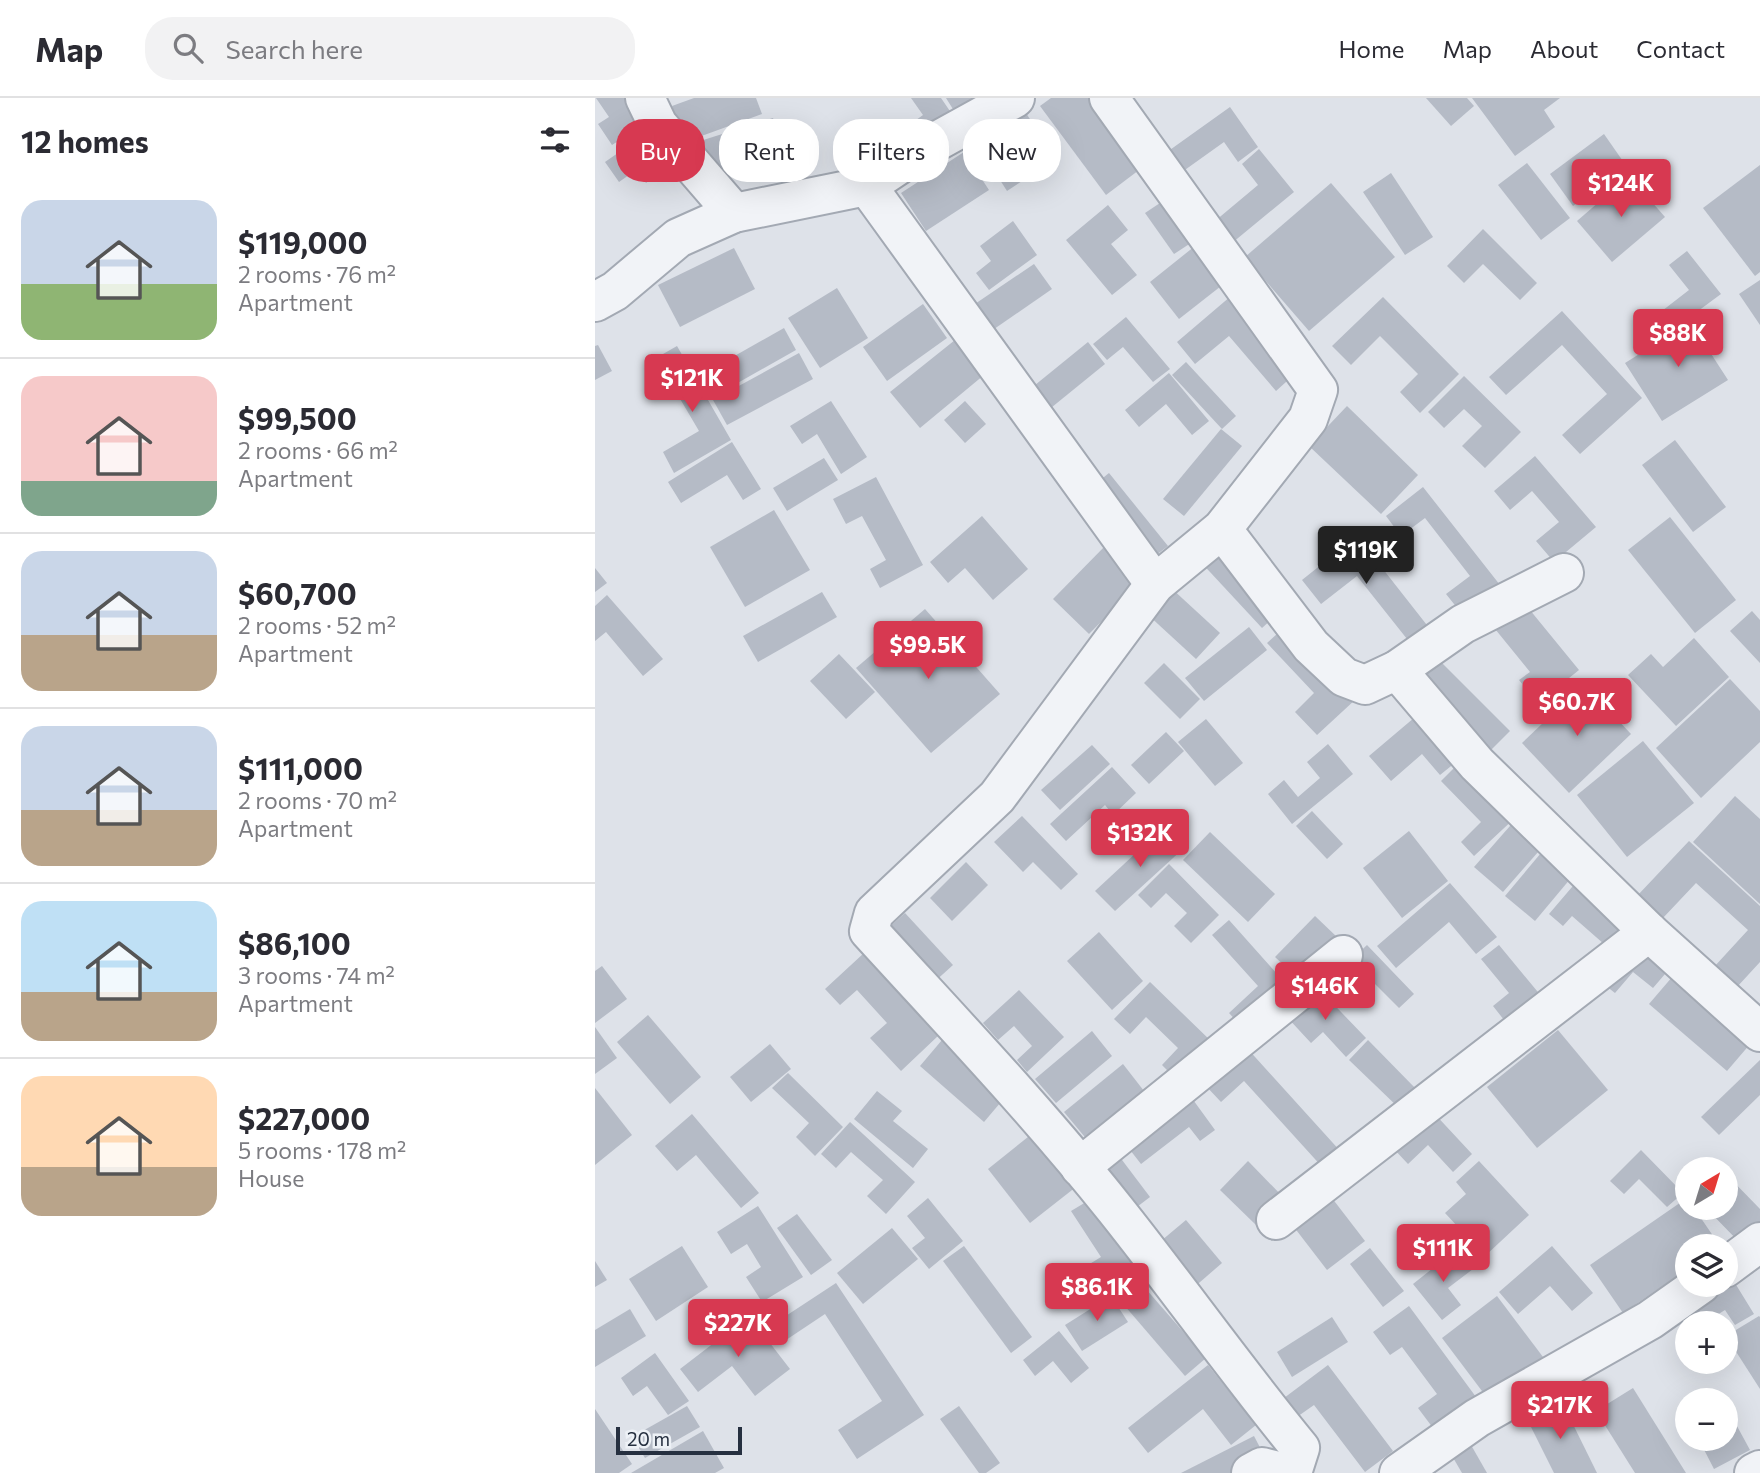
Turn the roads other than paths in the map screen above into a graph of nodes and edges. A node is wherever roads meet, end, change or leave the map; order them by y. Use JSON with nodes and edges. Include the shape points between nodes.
{"nodes":[{"id":1,"x":645,"y":98,"type":"edge"},
{"id":2,"x":1016,"y":98,"type":"edge"},
{"id":3,"x":1109,"y":98,"type":"edge"},
{"id":4,"x":867,"y":186,"type":"junction"},
{"id":5,"x":734,"y":213,"type":"junction"},
{"id":6,"x":602,"y":288,"type":"edge"},
{"id":7,"x":1222,"y":529,"type":"junction"},
{"id":8,"x":1564,"y":573,"type":"dead end"},
{"id":9,"x":1155,"y":584,"type":"junction"},
{"id":10,"x":1397,"y":670,"type":"junction"},
{"id":11,"x":1649,"y":932,"type":"junction"},
{"id":12,"x":1343,"y":955,"type":"dead end"},
{"id":13,"x":1760,"y":1032,"type":"edge"},
{"id":14,"x":1080,"y":1167,"type":"junction"},
{"id":15,"x":1276,"y":1220,"type":"dead end"},
{"id":16,"x":1760,"y":1242,"type":"edge"},
{"id":17,"x":1738,"y":1258,"type":"edge"},
{"id":18,"x":1683,"y":1297,"type":"edge"},
{"id":19,"x":1760,"y":1470,"type":"edge"},
{"id":20,"x":1251,"y":1473,"type":"edge"},
{"id":21,"x":1286,"y":1473,"type":"edge"},
{"id":22,"x":1292,"y":1473,"type":"edge"},
{"id":23,"x":1399,"y":1473,"type":"edge"},
{"id":24,"x":1754,"y":1473,"type":"edge"}],
"edges":[{"from":1,"to":5,"type":"street","via":[[658,125]]},
{"from":2,"to":4,"type":"street","via":[[921,150]]},
{"from":3,"to":7,"type":"street","via":[[1318,390],[1308,419]]},
{"from":4,"to":5,"type":"street"},
{"from":4,"to":9,"type":"street"},
{"from":5,"to":6,"type":"street","via":[[678,238]]},
{"from":7,"to":9,"type":"street"},
{"from":7,"to":10,"type":"street","via":[[1311,646],[1344,677],[1365,685]]},
{"from":8,"to":10,"type":"street","via":[[1462,624]]},
{"from":9,"to":14,"type":"street","via":[[997,797],[874,913],[869,931]]},
{"from":10,"to":11,"type":"street","via":[[1477,764]]},
{"from":11,"to":13,"type":"street"},
{"from":11,"to":15,"type":"street"},
{"from":12,"to":14,"type":"street"},
{"from":14,"to":22,"type":"street","via":[[1300,1448]]},
{"from":16,"to":17,"type":"street"},
{"from":18,"to":23,"type":"street","via":[[1477,1418]]},
{"from":19,"to":24,"type":"street"},
{"from":20,"to":21,"type":"street","via":[[1262,1467]]}]}
